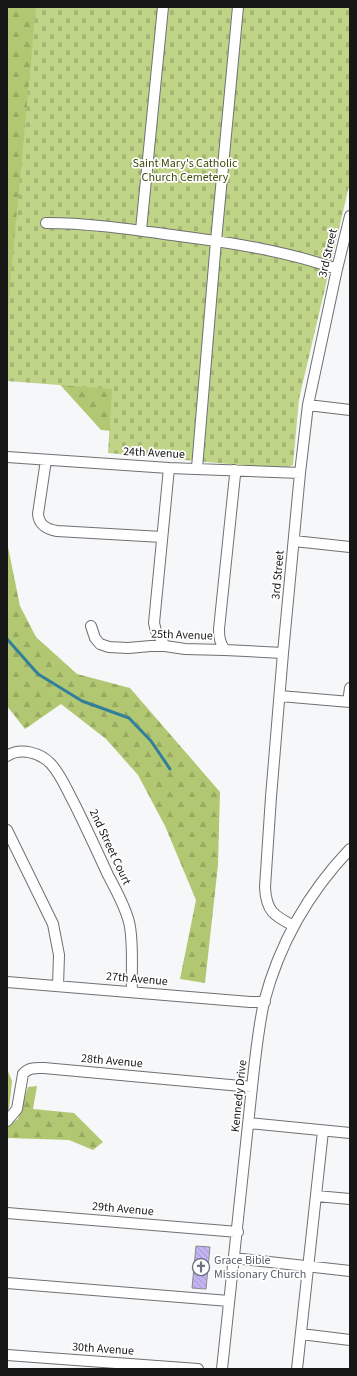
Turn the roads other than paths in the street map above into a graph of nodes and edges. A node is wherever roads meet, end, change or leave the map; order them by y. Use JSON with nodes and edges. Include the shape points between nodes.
{"nodes":[{"id":1,"x":163,"y":7,"type":"edge"},
{"id":2,"x":238,"y":7,"type":"edge"},
{"id":3,"x":350,"y":216,"type":"edge"},
{"id":4,"x":46,"y":223,"type":"dead end"},
{"id":5,"x":141,"y":230,"type":"junction"},
{"id":6,"x":216,"y":241,"type":"junction"},
{"id":7,"x":337,"y":269,"type":"junction"},
{"id":8,"x":308,"y":405,"type":"junction"},
{"id":9,"x":350,"y":410,"type":"edge"},
{"id":10,"x":7,"y":457,"type":"edge"},
{"id":11,"x":46,"y":460,"type":"junction"},
{"id":12,"x":169,"y":468,"type":"junction"},
{"id":13,"x":197,"y":468,"type":"junction"},
{"id":14,"x":234,"y":470,"type":"junction"},
{"id":15,"x":300,"y":473,"type":"junction"},
{"id":16,"x":162,"y":536,"type":"junction"},
{"id":17,"x":294,"y":541,"type":"junction"},
{"id":18,"x":350,"y":547,"type":"edge"},
{"id":19,"x":90,"y":626,"type":"dead end"},
{"id":20,"x":165,"y":646,"type":"junction"},
{"id":21,"x":225,"y":650,"type":"junction"},
{"id":22,"x":283,"y":653,"type":"junction"},
{"id":23,"x":350,"y":688,"type":"edge"},
{"id":24,"x":280,"y":696,"type":"junction"},
{"id":25,"x":349,"y":702,"type":"edge"},
{"id":26,"x":8,"y":755,"type":"edge"},
{"id":27,"x":7,"y":830,"type":"edge"},
{"id":28,"x":350,"y":849,"type":"edge"},
{"id":29,"x":294,"y":926,"type":"junction"},
{"id":30,"x":7,"y":982,"type":"edge"},
{"id":31,"x":58,"y":986,"type":"junction"},
{"id":32,"x":132,"y":992,"type":"junction"},
{"id":33,"x":265,"y":1002,"type":"junction"},
{"id":34,"x":252,"y":1087,"type":"junction"},
{"id":35,"x":7,"y":1121,"type":"edge"},
{"id":36,"x":249,"y":1122,"type":"junction"},
{"id":37,"x":323,"y":1130,"type":"junction"},
{"id":38,"x":350,"y":1133,"type":"edge"},
{"id":39,"x":316,"y":1196,"type":"junction"},
{"id":40,"x":350,"y":1200,"type":"edge"},
{"id":41,"x":7,"y":1212,"type":"edge"},
{"id":42,"x":238,"y":1232,"type":"junction"},
{"id":43,"x":234,"y":1258,"type":"junction"},
{"id":44,"x":308,"y":1267,"type":"junction"},
{"id":45,"x":350,"y":1271,"type":"edge"},
{"id":46,"x":7,"y":1283,"type":"edge"},
{"id":47,"x":229,"y":1301,"type":"junction"},
{"id":48,"x":301,"y":1334,"type":"junction"},
{"id":49,"x":350,"y":1340,"type":"edge"},
{"id":50,"x":7,"y":1355,"type":"edge"},
{"id":51,"x":152,"y":1367,"type":"edge"},
{"id":52,"x":176,"y":1368,"type":"edge"},
{"id":53,"x":191,"y":1369,"type":"edge"},
{"id":54,"x":222,"y":1369,"type":"edge"},
{"id":55,"x":297,"y":1369,"type":"edge"}],
"edges":[{"from":1,"to":5,"type":"street"},
{"from":2,"to":6,"type":"street"},
{"from":3,"to":7,"type":"street","name":"3rd Street"},
{"from":4,"to":5,"type":"street","via":[[78,223]]},
{"from":5,"to":6,"type":"street"},
{"from":6,"to":7,"type":"street","via":[[297,256]]},
{"from":6,"to":13,"type":"street"},
{"from":7,"to":8,"type":"street","name":"3rd Street"},
{"from":8,"to":9,"type":"street"},
{"from":8,"to":15,"type":"street","name":"3rd Street"},
{"from":10,"to":11,"type":"street","name":"24th Avenue"},
{"from":11,"to":12,"type":"street","name":"24th Avenue"},
{"from":11,"to":16,"type":"street","via":[[38,519],[51,530]]},
{"from":12,"to":13,"type":"street","name":"24th Avenue"},
{"from":12,"to":16,"type":"street"},
{"from":13,"to":14,"type":"street","name":"24th Avenue"},
{"from":14,"to":15,"type":"street","name":"24th Avenue"},
{"from":14,"to":21,"type":"street","via":[[219,629],[219,638]]},
{"from":15,"to":17,"type":"street","name":"3rd Street"},
{"from":16,"to":20,"type":"street","via":[[154,623]]},
{"from":17,"to":18,"type":"street"},
{"from":17,"to":22,"type":"street","name":"3rd Street"},
{"from":19,"to":20,"type":"street","name":"25th Avenue","via":[[95,638],[103,646]]},
{"from":20,"to":21,"type":"street","name":"25th Avenue"},
{"from":21,"to":22,"type":"street","name":"25th Avenue"},
{"from":22,"to":24,"type":"street","name":"3rd Street"},
{"from":23,"to":25,"type":"street"},
{"from":24,"to":25,"type":"street"},
{"from":24,"to":29,"type":"street","name":"3rd Street","via":[[265,887],[269,909],[281,920]]},
{"from":26,"to":32,"type":"street","name":"2nd Street Court","via":[[21,752],[43,757],[51,763],[68,791],[126,912],[131,932]]},
{"from":27,"to":31,"type":"street","via":[[52,924],[60,955]]},
{"from":28,"to":29,"type":"street","name":"Kennedy Drive","via":[[314,892]]},
{"from":29,"to":33,"type":"street","name":"Kennedy Drive","via":[[272,976]]},
{"from":30,"to":31,"type":"street","name":"27th Avenue"},
{"from":31,"to":32,"type":"street","name":"27th Avenue"},
{"from":32,"to":33,"type":"street","name":"27th Avenue"},
{"from":33,"to":34,"type":"street","name":"Kennedy Drive"},
{"from":34,"to":35,"type":"street","name":"28th Avenue","via":[[30,1068],[23,1074],[17,1110]]},
{"from":34,"to":36,"type":"street","name":"Kennedy Drive"},
{"from":36,"to":37,"type":"street"},
{"from":36,"to":42,"type":"street","name":"Kennedy Drive"},
{"from":37,"to":38,"type":"street"},
{"from":37,"to":39,"type":"street"},
{"from":39,"to":40,"type":"street"},
{"from":39,"to":44,"type":"street"},
{"from":41,"to":42,"type":"street","name":"29th Avenue"},
{"from":42,"to":43,"type":"street","name":"Kennedy Drive"},
{"from":43,"to":44,"type":"street"},
{"from":43,"to":47,"type":"street","name":"Kennedy Drive"},
{"from":44,"to":45,"type":"street"},
{"from":44,"to":48,"type":"street"},
{"from":46,"to":47,"type":"street"},
{"from":47,"to":54,"type":"street","name":"Kennedy Drive"},
{"from":48,"to":49,"type":"street"},
{"from":48,"to":55,"type":"street"},
{"from":50,"to":51,"type":"street","name":"30th Avenue"},
{"from":51,"to":52,"type":"street","name":"30th Avenue"},
{"from":52,"to":53,"type":"street","name":"30th Avenue"}]}
